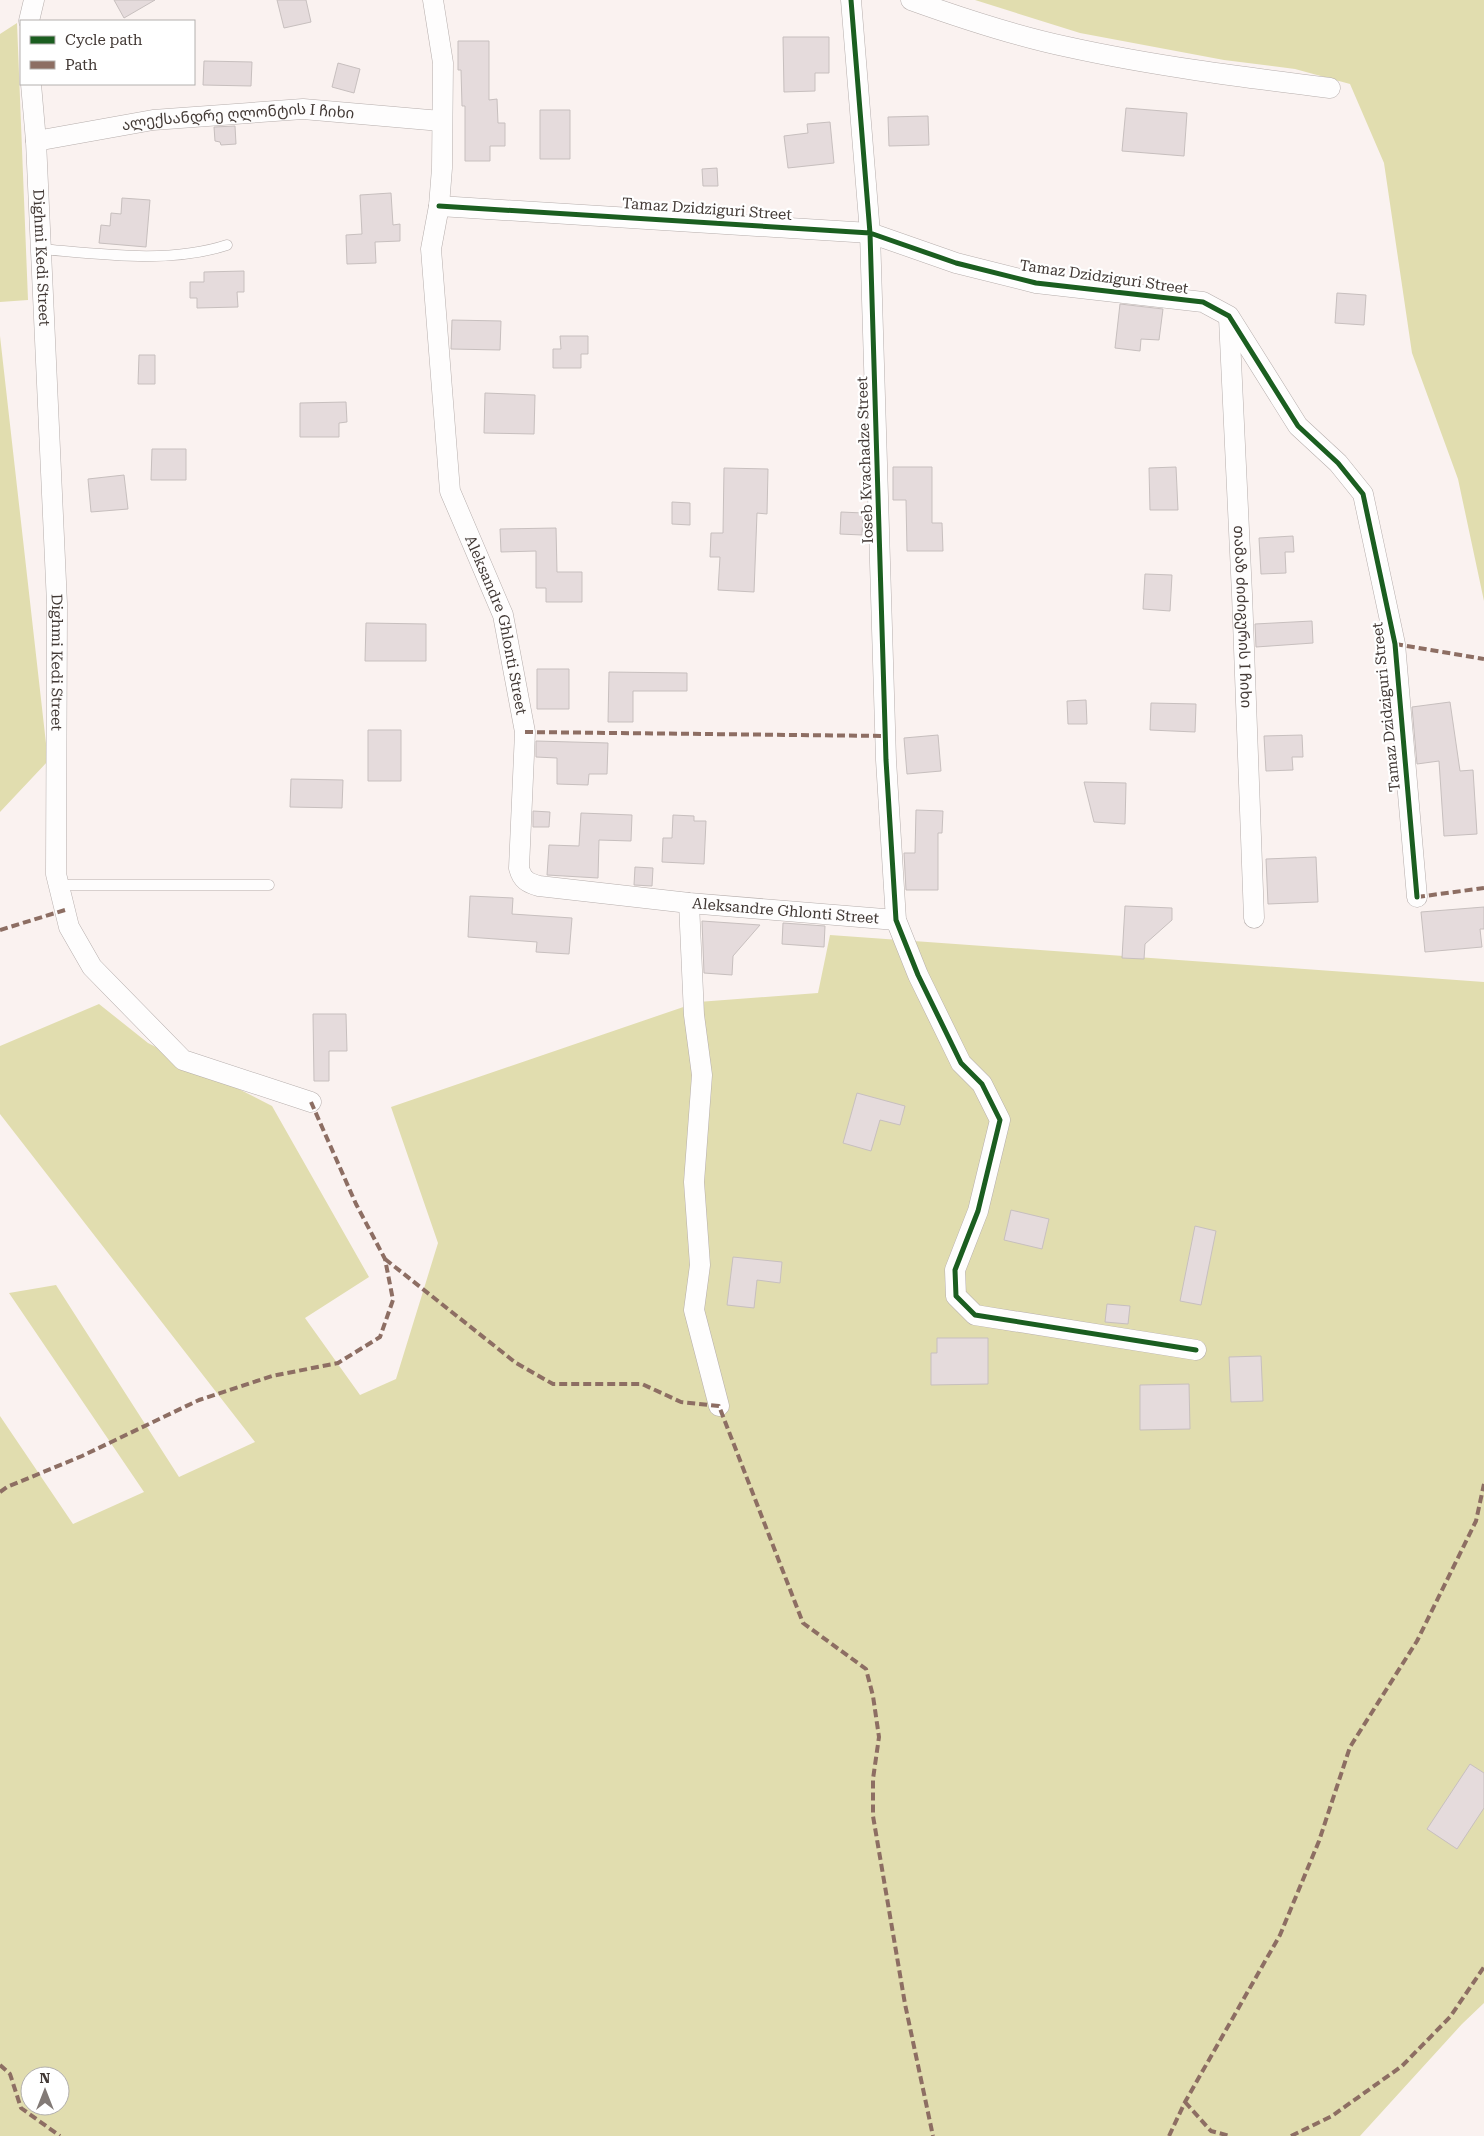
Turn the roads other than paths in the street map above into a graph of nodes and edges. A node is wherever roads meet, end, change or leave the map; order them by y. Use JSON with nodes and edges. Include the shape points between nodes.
{"nodes":[{"id":1,"x":34,"y":0,"type":"edge"},
{"id":2,"x":433,"y":0,"type":"edge"},
{"id":3,"x":851,"y":0,"type":"edge"},
{"id":4,"x":911,"y":0,"type":"edge"},
{"id":5,"x":29,"y":20,"type":"edge"},
{"id":6,"x":31,"y":85,"type":"edge"},
{"id":7,"x":1330,"y":88,"type":"dead end"},
{"id":8,"x":441,"y":121,"type":"junction"},
{"id":9,"x":36,"y":141,"type":"junction"},
{"id":10,"x":439,"y":206,"type":"junction"},
{"id":11,"x":870,"y":233,"type":"junction"},
{"id":12,"x":228,"y":245,"type":"dead end"},
{"id":13,"x":41,"y":249,"type":"junction"},
{"id":14,"x":1229,"y":316,"type":"junction"},
{"id":15,"x":58,"y":885,"type":"junction"},
{"id":16,"x":269,"y":885,"type":"dead end"},
{"id":17,"x":1417,"y":897,"type":"dead end"},
{"id":18,"x":689,"y":902,"type":"junction"},
{"id":19,"x":1254,"y":918,"type":"dead end"},
{"id":20,"x":896,"y":920,"type":"junction"},
{"id":21,"x":311,"y":1102,"type":"dead end"},
{"id":22,"x":1196,"y":1350,"type":"dead end"},
{"id":23,"x":719,"y":1406,"type":"dead end"}],
"edges":[{"from":1,"to":5,"type":"street"},
{"from":2,"to":8,"type":"street","name":"Aleksandre Ghlonti Street","via":[[443,63]]},
{"from":3,"to":11,"type":"street","name":"Ioseb Kvachadze Street"},
{"from":4,"to":7,"type":"street","via":[[1066,47],[1195,70]]},
{"from":6,"to":9,"type":"street","name":"Dighmi Kedi Street"},
{"from":8,"to":9,"type":"street","name":"ალექსანდრე ღლონტის I ჩიხი","via":[[303,109],[153,120]]},
{"from":8,"to":10,"type":"street","name":"Aleksandre Ghlonti Street"},
{"from":9,"to":13,"type":"street","name":"Dighmi Kedi Street"},
{"from":10,"to":11,"type":"street","name":"Tamaz Dzidziguri Street"},
{"from":10,"to":18,"type":"street","name":"Aleksandre Ghlonti Street","via":[[431,249],[450,491],[503,615],[525,732],[521,876],[528,883],[539,886]]},
{"from":11,"to":14,"type":"street","name":"Tamaz Dzidziguri Street","via":[[956,263],[1036,282],[1202,302]]},
{"from":11,"to":20,"type":"street","name":"Ioseb Kvachadze Street","via":[[886,760]]},
{"from":12,"to":13,"type":"lane","via":[[205,252],[181,254],[110,255]]},
{"from":13,"to":15,"type":"street","name":"Dighmi Kedi Street","via":[[57,604]]},
{"from":14,"to":17,"type":"street","name":"Tamaz Dzidziguri Street","via":[[1298,426],[1338,463],[1363,494],[1395,644]]},
{"from":14,"to":19,"type":"street","name":"თამაზ ძიძიგურის I ჩიხი"},
{"from":15,"to":16,"type":"lane"},
{"from":15,"to":21,"type":"street","name":"Dighmi Kedi Street","via":[[69,927],[92,966],[183,1060]]},
{"from":18,"to":20,"type":"street","name":"Aleksandre Ghlonti Street"},
{"from":18,"to":23,"type":"street","via":[[694,1015],[702,1074],[694,1182],[700,1265],[694,1310]]},
{"from":20,"to":22,"type":"street","name":"Ioseb Kvachadze Street","via":[[918,975],[961,1063],[982,1084],[1000,1120],[978,1211],[955,1270],[956,1296],[975,1315]]}]}
